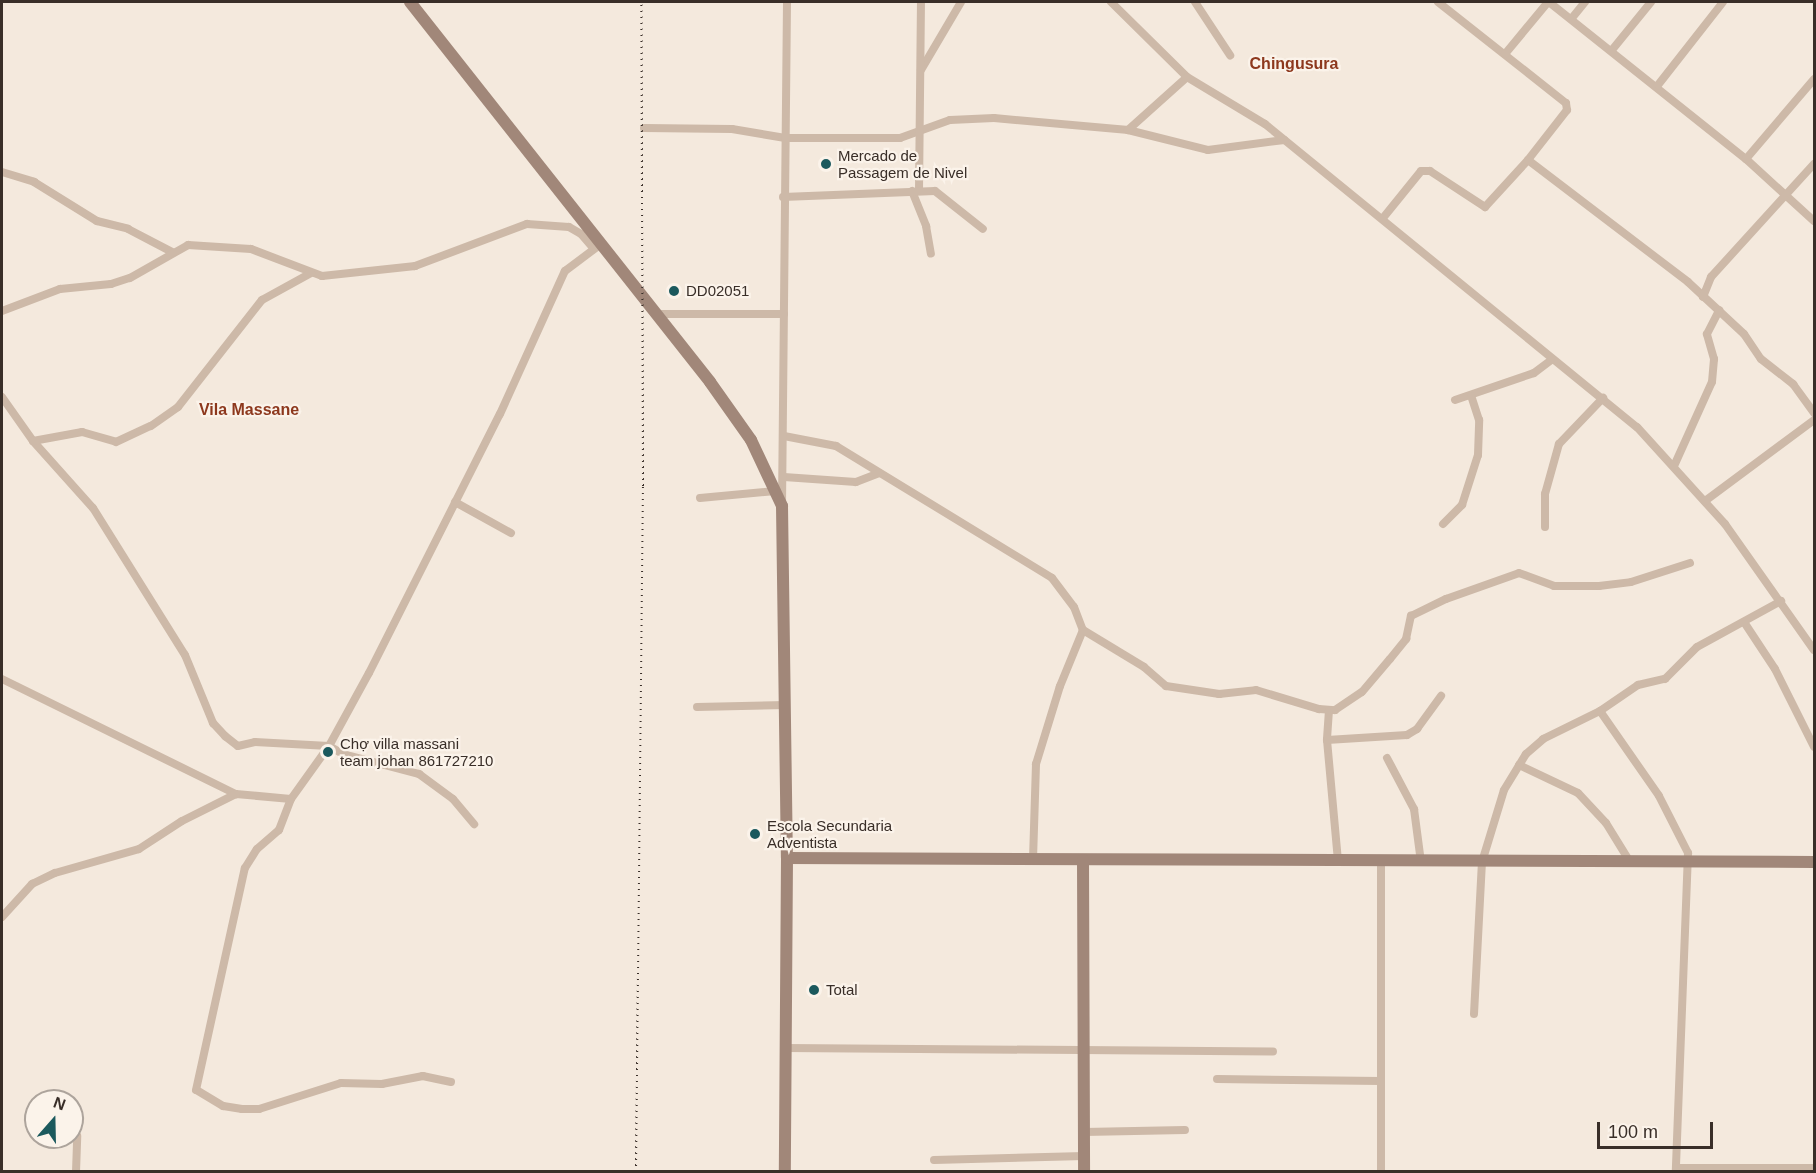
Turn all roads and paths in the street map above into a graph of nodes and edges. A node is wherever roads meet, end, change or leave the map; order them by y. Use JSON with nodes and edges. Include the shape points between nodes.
{"nodes":[{"id":1,"x":410,"y":2,"type":"edge"},
{"id":2,"x":787,"y":2,"type":"edge"},
{"id":3,"x":921,"y":2,"type":"edge"},
{"id":4,"x":961,"y":2,"type":"edge"},
{"id":5,"x":1111,"y":2,"type":"edge"},
{"id":6,"x":1195,"y":2,"type":"edge"},
{"id":7,"x":1438,"y":2,"type":"edge"},
{"id":8,"x":1549,"y":2,"type":"edge"},
{"id":9,"x":1585,"y":2,"type":"edge"},
{"id":10,"x":1651,"y":2,"type":"edge"},
{"id":11,"x":1723,"y":2,"type":"edge"},
{"id":12,"x":1572,"y":18,"type":"junction"},
{"id":13,"x":1612,"y":50,"type":"junction"},
{"id":14,"x":1230,"y":54,"type":"dead end"},
{"id":15,"x":1505,"y":54,"type":"junction"},
{"id":16,"x":921,"y":70,"type":"junction"},
{"id":17,"x":1187,"y":77,"type":"junction"},
{"id":18,"x":1815,"y":79,"type":"edge"},
{"id":19,"x":1658,"y":85,"type":"junction"},
{"id":20,"x":644,"y":128,"type":"dead end"},
{"id":21,"x":1128,"y":130,"type":"junction"},
{"id":22,"x":921,"y":132,"type":"junction"},
{"id":23,"x":785,"y":138,"type":"junction"},
{"id":24,"x":1284,"y":140,"type":"junction"},
{"id":25,"x":1746,"y":159,"type":"junction"},
{"id":26,"x":1528,"y":160,"type":"junction"},
{"id":27,"x":1815,"y":164,"type":"edge"},
{"id":28,"x":2,"y":172,"type":"edge"},
{"id":29,"x":916,"y":191,"type":"junction"},
{"id":30,"x":1786,"y":194,"type":"junction"},
{"id":31,"x":783,"y":197,"type":"junction"},
{"id":32,"x":1383,"y":218,"type":"junction"},
{"id":33,"x":1815,"y":221,"type":"edge"},
{"id":34,"x":983,"y":229,"type":"dead end"},
{"id":35,"x":597,"y":246,"type":"junction"},
{"id":36,"x":172,"y":252,"type":"junction"},
{"id":37,"x":931,"y":254,"type":"dead end"},
{"id":38,"x":311,"y":273,"type":"junction"},
{"id":39,"x":1711,"y":277,"type":"junction"},
{"id":40,"x":1688,"y":282,"type":"junction"},
{"id":41,"x":1703,"y":297,"type":"junction"},
{"id":42,"x":1719,"y":310,"type":"junction"},
{"id":43,"x":2,"y":311,"type":"edge"},
{"id":44,"x":655,"y":314,"type":"junction"},
{"id":45,"x":784,"y":314,"type":"junction"},
{"id":46,"x":1551,"y":360,"type":"junction"},
{"id":47,"x":1472,"y":396,"type":"junction"},
{"id":48,"x":2,"y":398,"type":"edge"},
{"id":49,"x":1603,"y":398,"type":"junction"},
{"id":50,"x":1455,"y":400,"type":"dead end"},
{"id":51,"x":1815,"y":413,"type":"edge"},
{"id":52,"x":1815,"y":420,"type":"edge"},
{"id":53,"x":784,"y":436,"type":"junction"},
{"id":54,"x":33,"y":441,"type":"junction"},
{"id":55,"x":1674,"y":466,"type":"junction"},
{"id":56,"x":879,"y":473,"type":"junction"},
{"id":57,"x":784,"y":477,"type":"junction"},
{"id":58,"x":776,"y":490,"type":"junction"},
{"id":59,"x":700,"y":498,"type":"dead end"},
{"id":60,"x":1705,"y":501,"type":"junction"},
{"id":61,"x":455,"y":502,"type":"junction"},
{"id":62,"x":782,"y":506,"type":"junction"},
{"id":63,"x":1443,"y":524,"type":"dead end"},
{"id":64,"x":1545,"y":527,"type":"dead end"},
{"id":65,"x":511,"y":533,"type":"dead end"},
{"id":66,"x":1690,"y":563,"type":"dead end"},
{"id":67,"x":1781,"y":601,"type":"junction"},
{"id":68,"x":1744,"y":622,"type":"junction"},
{"id":69,"x":1083,"y":630,"type":"junction"},
{"id":70,"x":1815,"y":650,"type":"edge"},
{"id":71,"x":2,"y":679,"type":"edge"},
{"id":72,"x":1441,"y":696,"type":"dead end"},
{"id":73,"x":786,"y":705,"type":"junction"},
{"id":74,"x":697,"y":707,"type":"dead end"},
{"id":75,"x":1329,"y":711,"type":"junction"},
{"id":76,"x":1599,"y":711,"type":"junction"},
{"id":77,"x":1327,"y":740,"type":"junction"},
{"id":78,"x":329,"y":746,"type":"junction"},
{"id":79,"x":1815,"y":747,"type":"edge"},
{"id":80,"x":1387,"y":758,"type":"dead end"},
{"id":81,"x":1519,"y":765,"type":"junction"},
{"id":82,"x":236,"y":794,"type":"junction"},
{"id":83,"x":291,"y":799,"type":"junction"},
{"id":84,"x":474,"y":824,"type":"dead end"},
{"id":85,"x":787,"y":858,"type":"junction"},
{"id":86,"x":1034,"y":860,"type":"junction"},
{"id":87,"x":1083,"y":861,"type":"junction"},
{"id":88,"x":1338,"y":862,"type":"junction"},
{"id":89,"x":1381,"y":862,"type":"junction"},
{"id":90,"x":1421,"y":862,"type":"junction"},
{"id":91,"x":1482,"y":862,"type":"junction"},
{"id":92,"x":1630,"y":862,"type":"junction"},
{"id":93,"x":1688,"y":862,"type":"junction"},
{"id":94,"x":1815,"y":862,"type":"edge"},
{"id":95,"x":2,"y":916,"type":"edge"},
{"id":96,"x":1474,"y":1014,"type":"dead end"},
{"id":97,"x":785,"y":1048,"type":"junction"},
{"id":98,"x":1084,"y":1049,"type":"junction"},
{"id":99,"x":1273,"y":1051,"type":"dead end"},
{"id":100,"x":1217,"y":1079,"type":"dead end"},
{"id":101,"x":1381,"y":1081,"type":"junction"},
{"id":102,"x":451,"y":1082,"type":"dead end"},
{"id":103,"x":1185,"y":1131,"type":"dead end"},
{"id":104,"x":1084,"y":1132,"type":"junction"},
{"id":105,"x":77,"y":1149,"type":"edge"},
{"id":106,"x":1084,"y":1156,"type":"junction"},
{"id":107,"x":934,"y":1160,"type":"dead end"},
{"id":108,"x":1815,"y":1168,"type":"edge"},
{"id":109,"x":1676,"y":1170,"type":"edge"},
{"id":110,"x":1775,"y":1170,"type":"edge"},
{"id":111,"x":76,"y":1172,"type":"edge"},
{"id":112,"x":785,"y":1172,"type":"edge"},
{"id":113,"x":1084,"y":1172,"type":"edge"},
{"id":114,"x":1381,"y":1172,"type":"edge"}],
"edges":[{"from":1,"to":35,"type":"street"},
{"from":2,"to":23,"type":"street"},
{"from":3,"to":16,"type":"street"},
{"from":4,"to":16,"type":"street"},
{"from":5,"to":17,"type":"street"},
{"from":6,"to":14,"type":"street"},
{"from":7,"to":15,"type":"street"},
{"from":8,"to":12,"type":"street"},
{"from":8,"to":15,"type":"street"},
{"from":9,"to":12,"type":"street"},
{"from":10,"to":13,"type":"street"},
{"from":11,"to":19,"type":"street"},
{"from":12,"to":13,"type":"street"},
{"from":13,"to":19,"type":"street"},
{"from":15,"to":26,"type":"street","via":[[1567,107]]},
{"from":16,"to":22,"type":"street"},
{"from":17,"to":21,"type":"street"},
{"from":17,"to":24,"type":"street","via":[[1255,117]]},
{"from":18,"to":25,"type":"street"},
{"from":19,"to":25,"type":"street"},
{"from":20,"to":23,"type":"street","via":[[732,129]]},
{"from":21,"to":22,"type":"street","via":[[1065,122],[964,118],[943,121]]},
{"from":21,"to":24,"type":"street","via":[[1208,150]]},
{"from":22,"to":23,"type":"street","via":[[900,138]]},
{"from":22,"to":29,"type":"street"},
{"from":23,"to":31,"type":"street"},
{"from":24,"to":32,"type":"street"},
{"from":25,"to":30,"type":"street"},
{"from":26,"to":32,"type":"street","via":[[1485,207],[1430,171],[1421,171]]},
{"from":26,"to":40,"type":"street"},
{"from":27,"to":30,"type":"street"},
{"from":28,"to":36,"type":"street","via":[[34,182],[97,221],[128,229]]},
{"from":29,"to":31,"type":"street"},
{"from":29,"to":34,"type":"street","via":[[940,194]]},
{"from":29,"to":37,"type":"street"},
{"from":30,"to":33,"type":"street"},
{"from":30,"to":39,"type":"street"},
{"from":31,"to":45,"type":"street"},
{"from":32,"to":46,"type":"street"},
{"from":35,"to":38,"type":"street","via":[[569,227],[537,223],[415,266],[339,276]]},
{"from":35,"to":44,"type":"street"},
{"from":35,"to":61,"type":"street","via":[[565,271]]},
{"from":36,"to":38,"type":"street","via":[[188,245],[240,247]]},
{"from":36,"to":43,"type":"street","via":[[152,268],[130,278],[60,289]]},
{"from":38,"to":54,"type":"street","via":[[262,300],[172,413],[151,426],[116,442],[82,432]]},
{"from":39,"to":40,"type":"street"},
{"from":39,"to":41,"type":"street"},
{"from":40,"to":41,"type":"street"},
{"from":41,"to":42,"type":"street"},
{"from":42,"to":51,"type":"street","via":[[1744,334],[1755,353],[1793,384]]},
{"from":42,"to":55,"type":"street","via":[[1707,334],[1714,359],[1712,382]]},
{"from":44,"to":45,"type":"street"},
{"from":44,"to":58,"type":"street","via":[[736,417]]},
{"from":45,"to":53,"type":"street"},
{"from":46,"to":47,"type":"street","via":[[1534,373]]},
{"from":46,"to":49,"type":"street"},
{"from":47,"to":50,"type":"street"},
{"from":47,"to":63,"type":"street","via":[[1479,420],[1478,455],[1462,505]]},
{"from":48,"to":54,"type":"street"},
{"from":49,"to":55,"type":"street"},
{"from":49,"to":64,"type":"street","via":[[1559,444],[1545,494]]},
{"from":52,"to":60,"type":"street"},
{"from":53,"to":56,"type":"street","via":[[836,446]]},
{"from":53,"to":57,"type":"street"},
{"from":54,"to":78,"type":"street","via":[[93,508],[185,655],[213,723],[225,736],[238,746],[255,742]]},
{"from":55,"to":60,"type":"street"},
{"from":56,"to":57,"type":"street","via":[[856,482]]},
{"from":56,"to":69,"type":"street","via":[[1052,578],[1074,607]]},
{"from":57,"to":62,"type":"street"},
{"from":58,"to":59,"type":"street"},
{"from":58,"to":62,"type":"street"},
{"from":60,"to":67,"type":"street"},
{"from":61,"to":65,"type":"street"},
{"from":61,"to":78,"type":"street"},
{"from":62,"to":73,"type":"street"},
{"from":66,"to":75,"type":"street","via":[[1632,582],[1599,586],[1554,586],[1519,573],[1446,599],[1411,616],[1406,639],[1373,680],[1348,704]]},
{"from":67,"to":68,"type":"street"},
{"from":67,"to":70,"type":"street"},
{"from":68,"to":76,"type":"street","via":[[1697,647],[1665,679],[1638,685]]},
{"from":68,"to":79,"type":"street","via":[[1775,669]]},
{"from":69,"to":75,"type":"street","via":[[1166,686],[1219,694],[1267,691]]},
{"from":69,"to":86,"type":"street","via":[[1060,686],[1036,764]]},
{"from":71,"to":82,"type":"street"},
{"from":72,"to":77,"type":"street","via":[[1417,729],[1407,735]]},
{"from":73,"to":74,"type":"street"},
{"from":73,"to":85,"type":"street"},
{"from":75,"to":77,"type":"street"},
{"from":76,"to":81,"type":"street","via":[[1544,739]]},
{"from":76,"to":93,"type":"street","via":[[1659,796],[1685,845]]},
{"from":77,"to":88,"type":"street"},
{"from":78,"to":83,"type":"street"},
{"from":78,"to":84,"type":"street","via":[[343,754],[418,774],[453,799]]},
{"from":80,"to":90,"type":"street","via":[[1414,809]]},
{"from":81,"to":91,"type":"street","via":[[1493,818]]},
{"from":81,"to":92,"type":"street","via":[[1578,793],[1606,823]]},
{"from":82,"to":83,"type":"street"},
{"from":82,"to":95,"type":"street","via":[[182,821],[139,849],[55,873],[32,884]]},
{"from":83,"to":102,"type":"street","via":[[279,830],[257,849],[245,868],[196,1090],[219,1104],[259,1109],[341,1083],[382,1084],[423,1076]]},
{"from":85,"to":86,"type":"street"},
{"from":85,"to":97,"type":"street"},
{"from":86,"to":87,"type":"street"},
{"from":87,"to":88,"type":"street"},
{"from":87,"to":98,"type":"street"},
{"from":88,"to":89,"type":"street"},
{"from":89,"to":90,"type":"street"},
{"from":89,"to":101,"type":"street"},
{"from":90,"to":91,"type":"street"},
{"from":91,"to":92,"type":"street"},
{"from":91,"to":96,"type":"street"},
{"from":92,"to":93,"type":"street"},
{"from":93,"to":94,"type":"street"},
{"from":93,"to":109,"type":"street"},
{"from":97,"to":98,"type":"street"},
{"from":97,"to":112,"type":"street"},
{"from":98,"to":99,"type":"street"},
{"from":98,"to":104,"type":"street"},
{"from":100,"to":101,"type":"street"},
{"from":101,"to":114,"type":"street"},
{"from":103,"to":104,"type":"street"},
{"from":104,"to":106,"type":"street"},
{"from":105,"to":111,"type":"street"},
{"from":106,"to":107,"type":"street"},
{"from":106,"to":113,"type":"street"},
{"from":108,"to":110,"type":"street"},
{"from":109,"to":110,"type":"street"}]}
